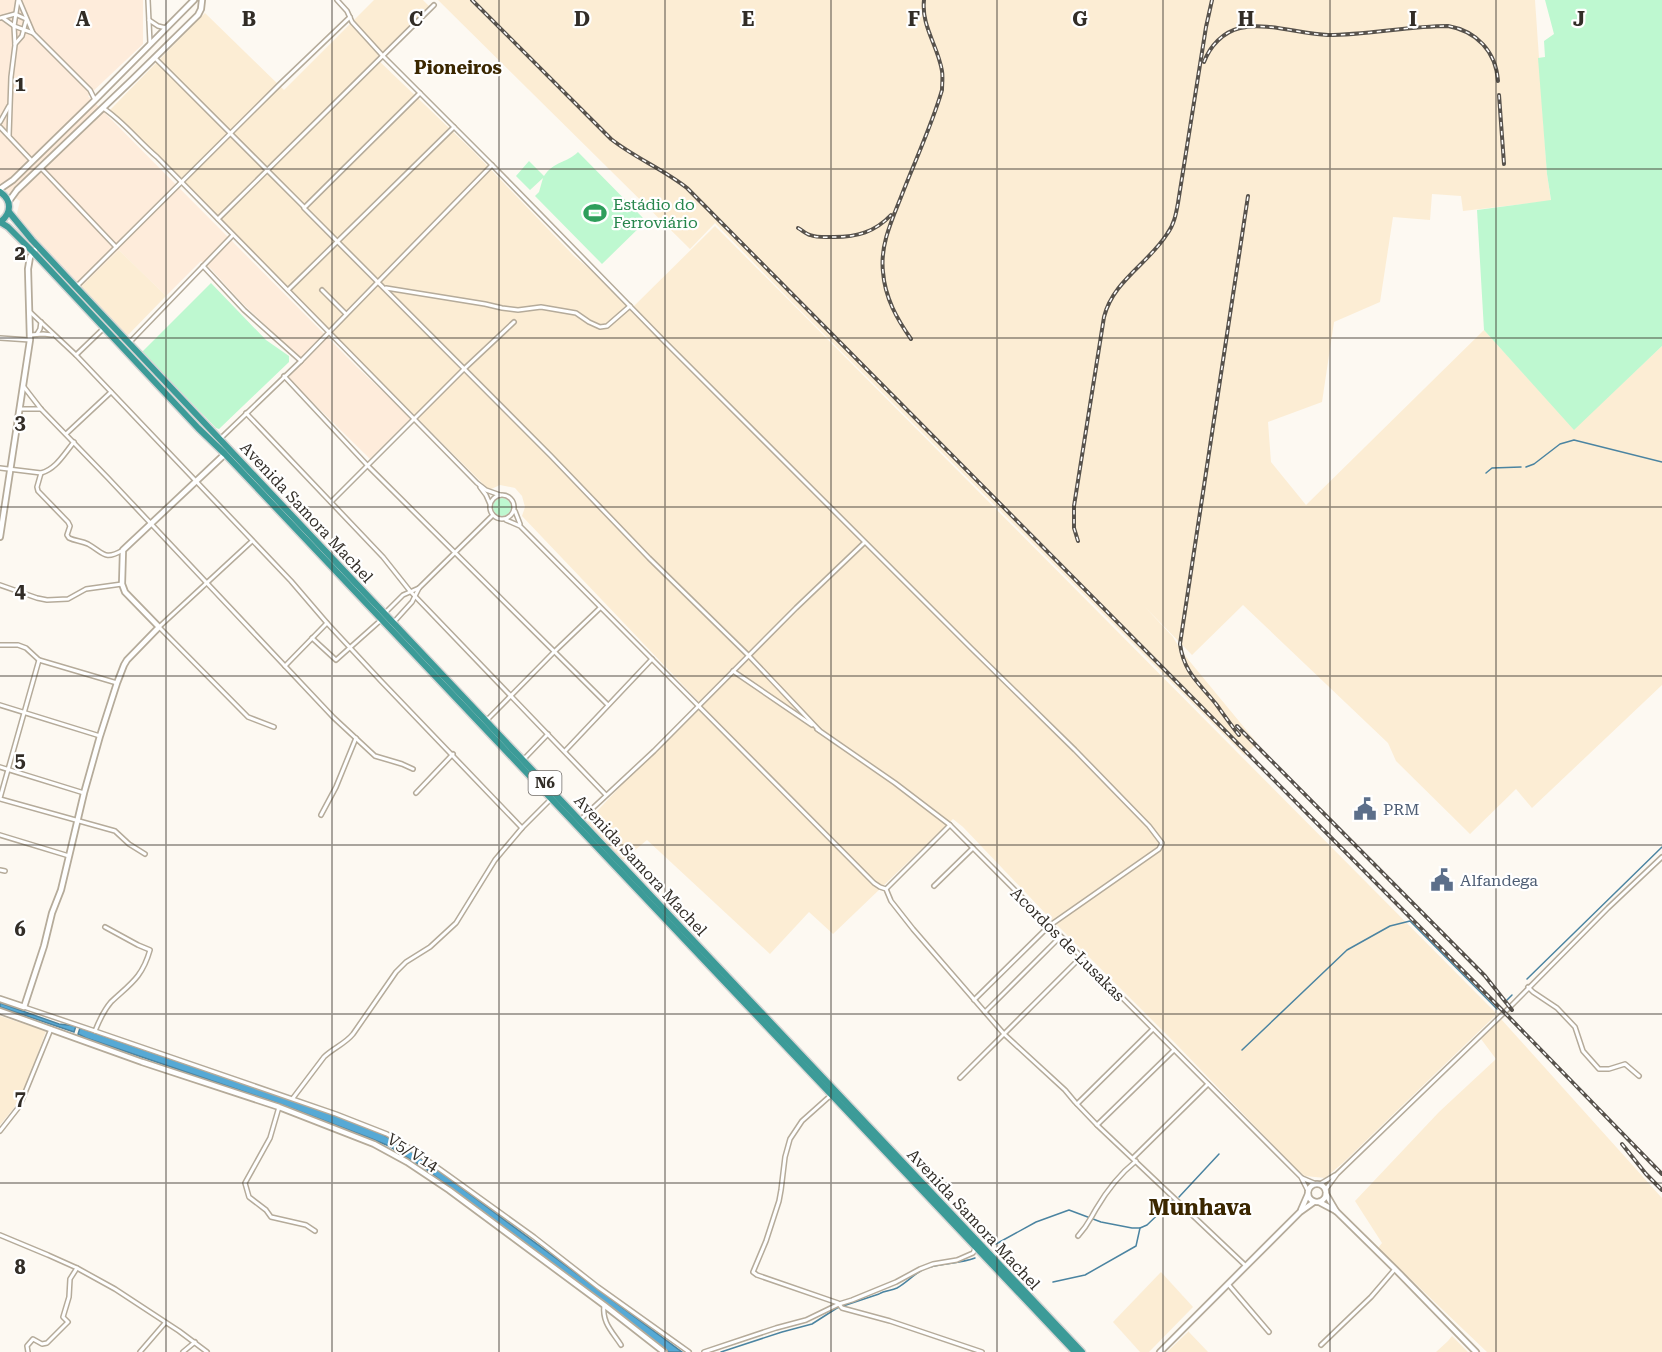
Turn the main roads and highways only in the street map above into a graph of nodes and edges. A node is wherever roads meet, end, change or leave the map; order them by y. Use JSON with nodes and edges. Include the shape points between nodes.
{"nodes":[{"id":1,"x":0,"y":190,"type":"edge"},
{"id":2,"x":9,"y":212,"type":"junction"},
{"id":3,"x":0,"y":222,"type":"edge"},
{"id":4,"x":36,"y":250,"type":"junction"},
{"id":5,"x":60,"y":275,"type":"junction"},
{"id":6,"x":89,"y":307,"type":"junction"},
{"id":7,"x":119,"y":339,"type":"junction"},
{"id":8,"x":130,"y":348,"type":"junction"},
{"id":9,"x":204,"y":422,"type":"junction"},
{"id":10,"x":198,"y":428,"type":"junction"},
{"id":11,"x":249,"y":475,"type":"junction"},
{"id":12,"x":383,"y":616,"type":"junction"},
{"id":13,"x":554,"y":797,"type":"junction"},
{"id":14,"x":834,"y":1093,"type":"junction"},
{"id":15,"x":1075,"y":1352,"type":"edge"},
{"id":16,"x":1082,"y":1352,"type":"edge"}],
"edges":[{"from":1,"to":2,"type":"highway","via":[[9,201]]},
{"from":2,"to":3,"type":"highway"},
{"from":2,"to":4,"type":"highway","name":"Avenida Samora Machel","number":"N6"},
{"from":3,"to":4,"type":"highway","name":"Avenida Samora Machel","number":"N6"},
{"from":4,"to":5,"type":"highway","name":"Avenida Samora Machel","number":"N6"},
{"from":5,"to":6,"type":"highway","name":"Avenida Samora Machel","number":"N6"},
{"from":5,"to":6,"type":"highway","name":"Avenida Samora Machel","number":"N6","via":[[76,288]]},
{"from":6,"to":7,"type":"highway","name":"Avenida Samora Machel","number":"N6"},
{"from":6,"to":7,"type":"highway","name":"Avenida Samora Machel","number":"N6","via":[[104,328]]},
{"from":7,"to":8,"type":"highway","name":"Avenida Samora Machel","number":"N6"},
{"from":7,"to":8,"type":"highway","name":"Avenida Samora Machel","number":"N6"},
{"from":8,"to":9,"type":"highway","name":"Avenida Samora Machel","number":"N6"},
{"from":8,"to":10,"type":"highway","name":"Avenida Samora Machel","number":"N6"},
{"from":9,"to":10,"type":"highway"},
{"from":9,"to":11,"type":"highway","name":"Avenida Samora Machel","number":"N6"},
{"from":10,"to":11,"type":"highway","name":"Avenida Samora Machel","number":"N6"},
{"from":11,"to":12,"type":"highway","name":"Avenida Samora Machel","number":"N6"},
{"from":12,"to":13,"type":"highway","name":"Avenida Samora Machel","number":"N6"},
{"from":12,"to":13,"type":"highway","name":"Avenida Samora Machel","number":"N6","via":[[524,760]]},
{"from":13,"to":14,"type":"highway","name":"Avenida Samora Machel","number":"N6"},
{"from":13,"to":14,"type":"highway","name":"Avenida Samora Machel","number":"N6","via":[[580,820]]},
{"from":14,"to":15,"type":"highway","name":"Avenida Samora Machel","number":"N6"},
{"from":14,"to":16,"type":"highway","name":"Avenida Samora Machel","number":"N6"}]}
